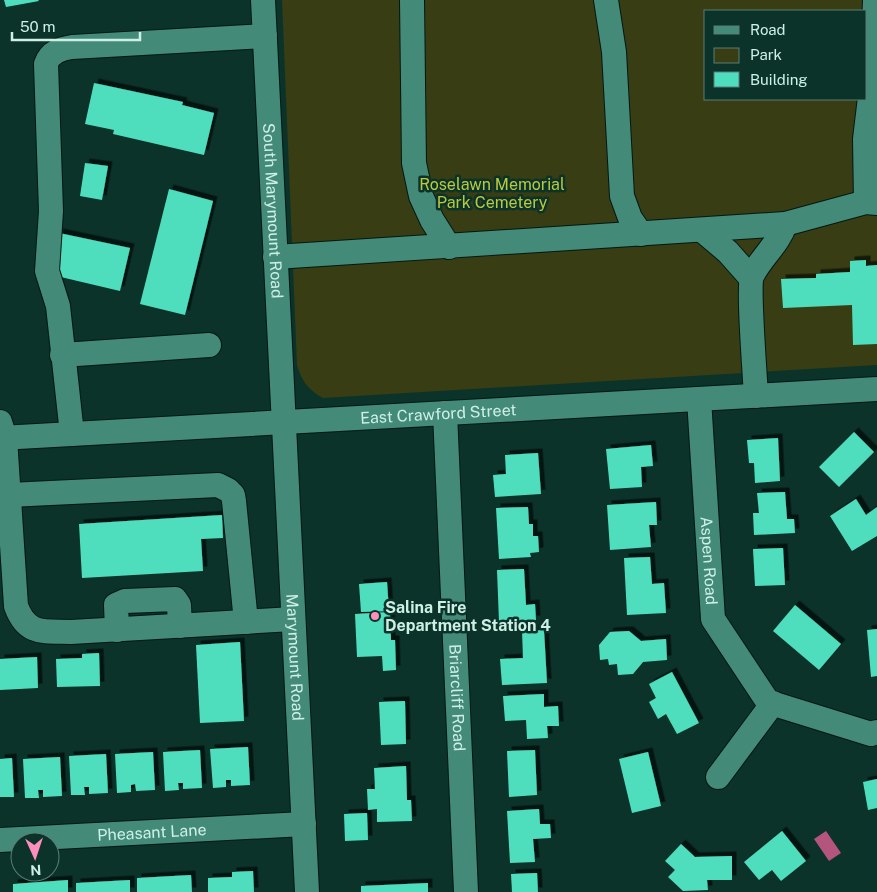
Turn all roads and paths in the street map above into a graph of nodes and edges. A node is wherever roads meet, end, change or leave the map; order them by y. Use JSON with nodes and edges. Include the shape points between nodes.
{"nodes":[{"id":1,"x":263,"y":0,"type":"edge"},
{"id":2,"x":412,"y":0,"type":"edge"},
{"id":3,"x":606,"y":0,"type":"edge"},
{"id":4,"x":875,"y":0,"type":"edge"},
{"id":5,"x":265,"y":36,"type":"junction"},
{"id":6,"x":872,"y":202,"type":"edge"},
{"id":7,"x":785,"y":224,"type":"junction"},
{"id":8,"x":702,"y":230,"type":"junction"},
{"id":9,"x":642,"y":234,"type":"junction"},
{"id":10,"x":449,"y":247,"type":"junction"},
{"id":11,"x":275,"y":257,"type":"junction"},
{"id":12,"x":751,"y":278,"type":"junction"},
{"id":13,"x":209,"y":345,"type":"dead end"},
{"id":14,"x":62,"y":355,"type":"junction"},
{"id":15,"x":877,"y":389,"type":"edge"},
{"id":16,"x":756,"y":396,"type":"junction"},
{"id":17,"x":699,"y":399,"type":"junction"},
{"id":18,"x":445,"y":413,"type":"junction"},
{"id":19,"x":282,"y":422,"type":"junction"},
{"id":20,"x":2,"y":432,"type":"edge"},
{"id":21,"x":72,"y":434,"type":"junction"},
{"id":22,"x":9,"y":495,"type":"junction"},
{"id":23,"x":293,"y":619,"type":"junction"},
{"id":24,"x":246,"y":622,"type":"junction"},
{"id":25,"x":773,"y":703,"type":"junction"},
{"id":26,"x":877,"y":732,"type":"edge"},
{"id":27,"x":718,"y":777,"type":"dead end"},
{"id":28,"x":304,"y":824,"type":"junction"},
{"id":29,"x":0,"y":840,"type":"edge"},
{"id":30,"x":307,"y":892,"type":"edge"},
{"id":31,"x":466,"y":892,"type":"edge"}],
"edges":[{"from":1,"to":5,"type":"street","name":"South Marymount Road"},
{"from":2,"to":10,"type":"street","via":[[414,163],[421,196]]},
{"from":3,"to":9,"type":"street","via":[[614,52],[622,196],[630,218]]},
{"from":4,"to":6,"type":"street","via":[[866,139]]},
{"from":5,"to":11,"type":"street","name":"South Marymount Road"},
{"from":5,"to":14,"type":"street","via":[[72,47],[48,58],[51,211],[47,271],[58,306]]},
{"from":6,"to":7,"type":"street"},
{"from":7,"to":8,"type":"street"},
{"from":7,"to":12,"type":"street","via":[[782,235]]},
{"from":8,"to":9,"type":"street"},
{"from":8,"to":12,"type":"street"},
{"from":9,"to":10,"type":"street"},
{"from":10,"to":11,"type":"street"},
{"from":11,"to":19,"type":"street","name":"South Marymount Road"},
{"from":12,"to":16,"type":"street"},
{"from":13,"to":14,"type":"street"},
{"from":14,"to":21,"type":"street"},
{"from":15,"to":16,"type":"street","name":"East Crawford Street"},
{"from":16,"to":17,"type":"street","name":"East Crawford Street"},
{"from":17,"to":18,"type":"street","name":"East Crawford Street"},
{"from":17,"to":25,"type":"street","name":"Aspen Road","via":[[713,619],[768,702]]},
{"from":18,"to":19,"type":"street","name":"East Crawford Street"},
{"from":18,"to":31,"type":"street","name":"Briarcliff Road"},
{"from":19,"to":21,"type":"street","name":"East Crawford Street"},
{"from":19,"to":23,"type":"street","name":"Marymount Road"},
{"from":20,"to":21,"type":"street","name":"East Crawford Street"},
{"from":20,"to":22,"type":"street"},
{"from":22,"to":24,"type":"street","via":[[16,606],[21,619],[30,627],[39,631],[117,630]]},
{"from":22,"to":24,"type":"street","via":[[218,485],[228,490],[233,495],[237,516]]},
{"from":23,"to":24,"type":"street"},
{"from":23,"to":28,"type":"street","name":"Marymount Road"},
{"from":25,"to":26,"type":"street","via":[[871,734]]},
{"from":25,"to":27,"type":"street"},
{"from":28,"to":29,"type":"street","name":"Pheasant Lane"},
{"from":28,"to":30,"type":"street","name":"Marymount Road"}]}
